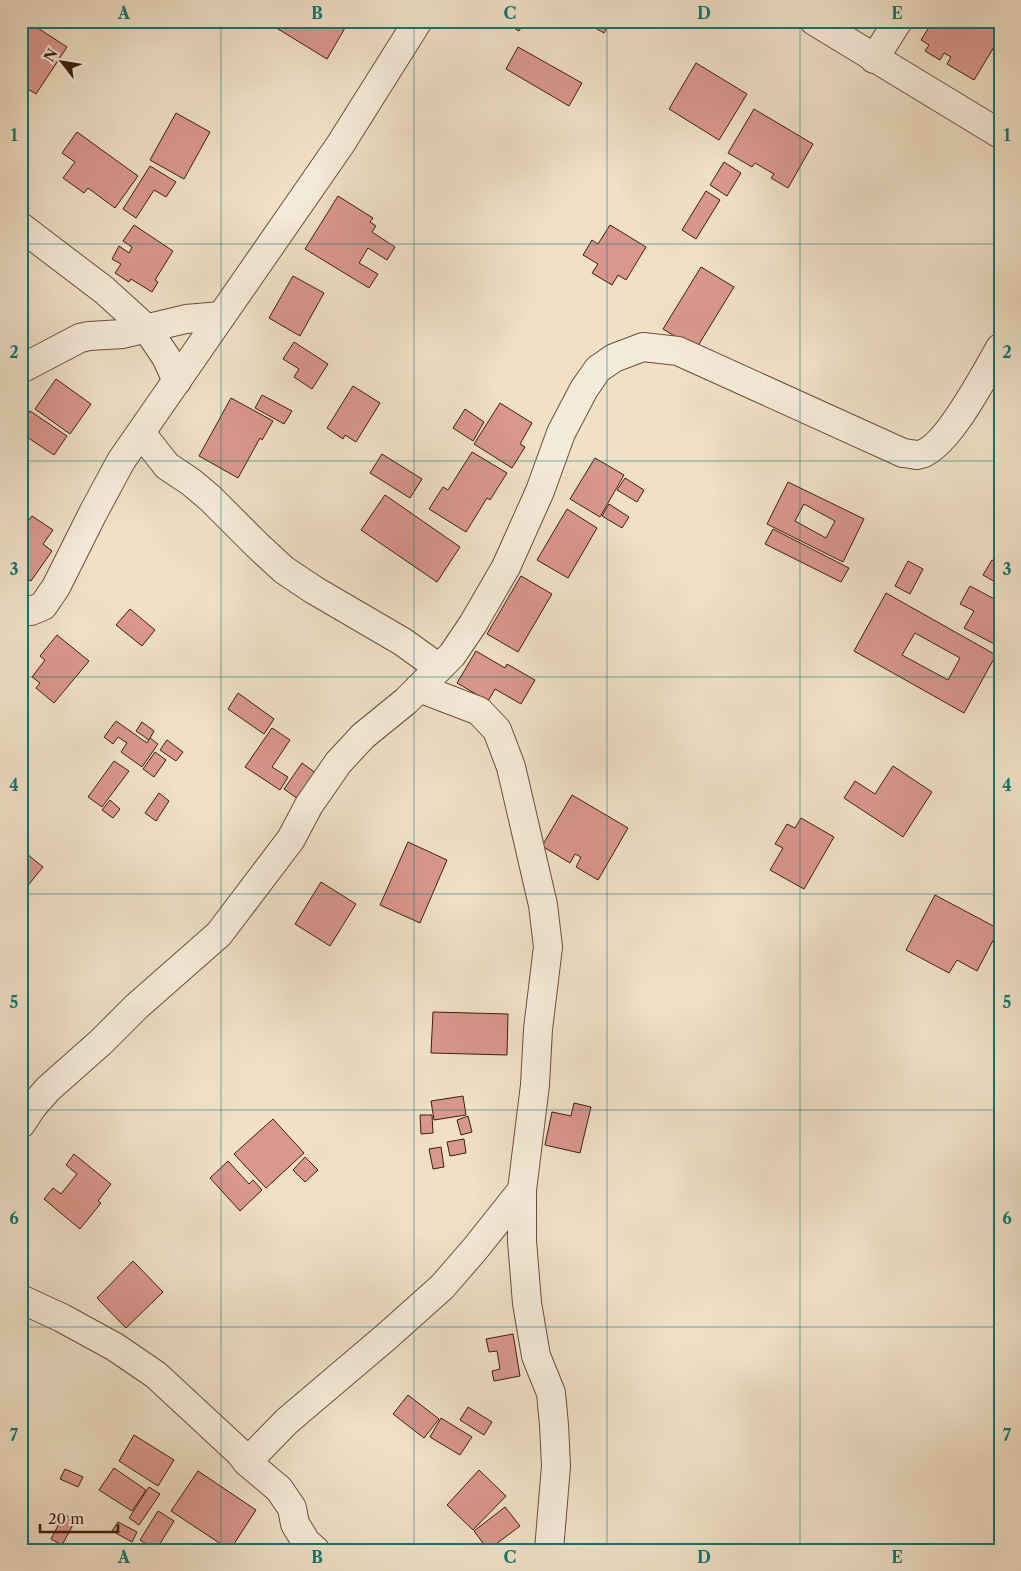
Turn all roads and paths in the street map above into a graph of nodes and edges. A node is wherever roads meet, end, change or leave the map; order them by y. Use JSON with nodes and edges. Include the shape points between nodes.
{"nodes":[{"id":1,"x":418,"y":21,"type":"edge"},
{"id":2,"x":814,"y":21,"type":"edge"},
{"id":3,"x":898,"y":21,"type":"edge"},
{"id":4,"x":874,"y":59,"type":"junction"},
{"id":5,"x":1000,"y":134,"type":"edge"},
{"id":6,"x":21,"y":227,"type":"edge"},
{"id":7,"x":221,"y":316,"type":"junction"},
{"id":8,"x":147,"y":329,"type":"junction"},
{"id":9,"x":1000,"y":348,"type":"edge"},
{"id":10,"x":21,"y":369,"type":"edge"},
{"id":11,"x":177,"y":381,"type":"junction"},
{"id":12,"x":141,"y":433,"type":"junction"},
{"id":13,"x":21,"y":608,"type":"edge"},
{"id":14,"x":439,"y":668,"type":"junction"},
{"id":15,"x":419,"y":688,"type":"junction"},
{"id":16,"x":21,"y":1124,"type":"edge"},
{"id":17,"x":522,"y":1190,"type":"junction"},
{"id":18,"x":21,"y":1299,"type":"edge"},
{"id":19,"x":248,"y":1462,"type":"junction"},
{"id":20,"x":315,"y":1550,"type":"edge"},
{"id":21,"x":549,"y":1550,"type":"edge"}],
"edges":[{"from":1,"to":7,"type":"street","via":[[340,145]]},
{"from":2,"to":4,"type":"street"},
{"from":3,"to":4,"type":"street"},
{"from":4,"to":5,"type":"street"},
{"from":6,"to":8,"type":"street","via":[[104,290]]},
{"from":7,"to":8,"type":"street"},
{"from":7,"to":11,"type":"street"},
{"from":8,"to":10,"type":"street","via":[[80,338]]},
{"from":8,"to":11,"type":"street"},
{"from":9,"to":14,"type":"street","via":[[963,412],[932,448],[918,455],[903,453],[678,351],[644,347],[614,358],[598,369],[584,389],[561,433],[506,567],[474,624]]},
{"from":11,"to":12,"type":"street"},
{"from":12,"to":13,"type":"street","via":[[121,461],[43,606],[31,611]]},
{"from":12,"to":14,"type":"street","via":[[167,466],[210,498],[284,570],[403,642]]},
{"from":14,"to":15,"type":"street"},
{"from":15,"to":16,"type":"street","via":[[338,762],[291,839],[218,934],[48,1089]]},
{"from":15,"to":17,"type":"street","via":[[479,711],[497,730],[512,766],[543,905],[548,947]]},
{"from":17,"to":19,"type":"street","via":[[442,1287],[287,1421]]},
{"from":17,"to":21,"type":"street","via":[[527,1303],[536,1356],[552,1393],[556,1466]]},
{"from":18,"to":19,"type":"street","via":[[116,1347],[156,1374]]},
{"from":19,"to":20,"type":"street","via":[[279,1489],[292,1508],[295,1524]]}]}
